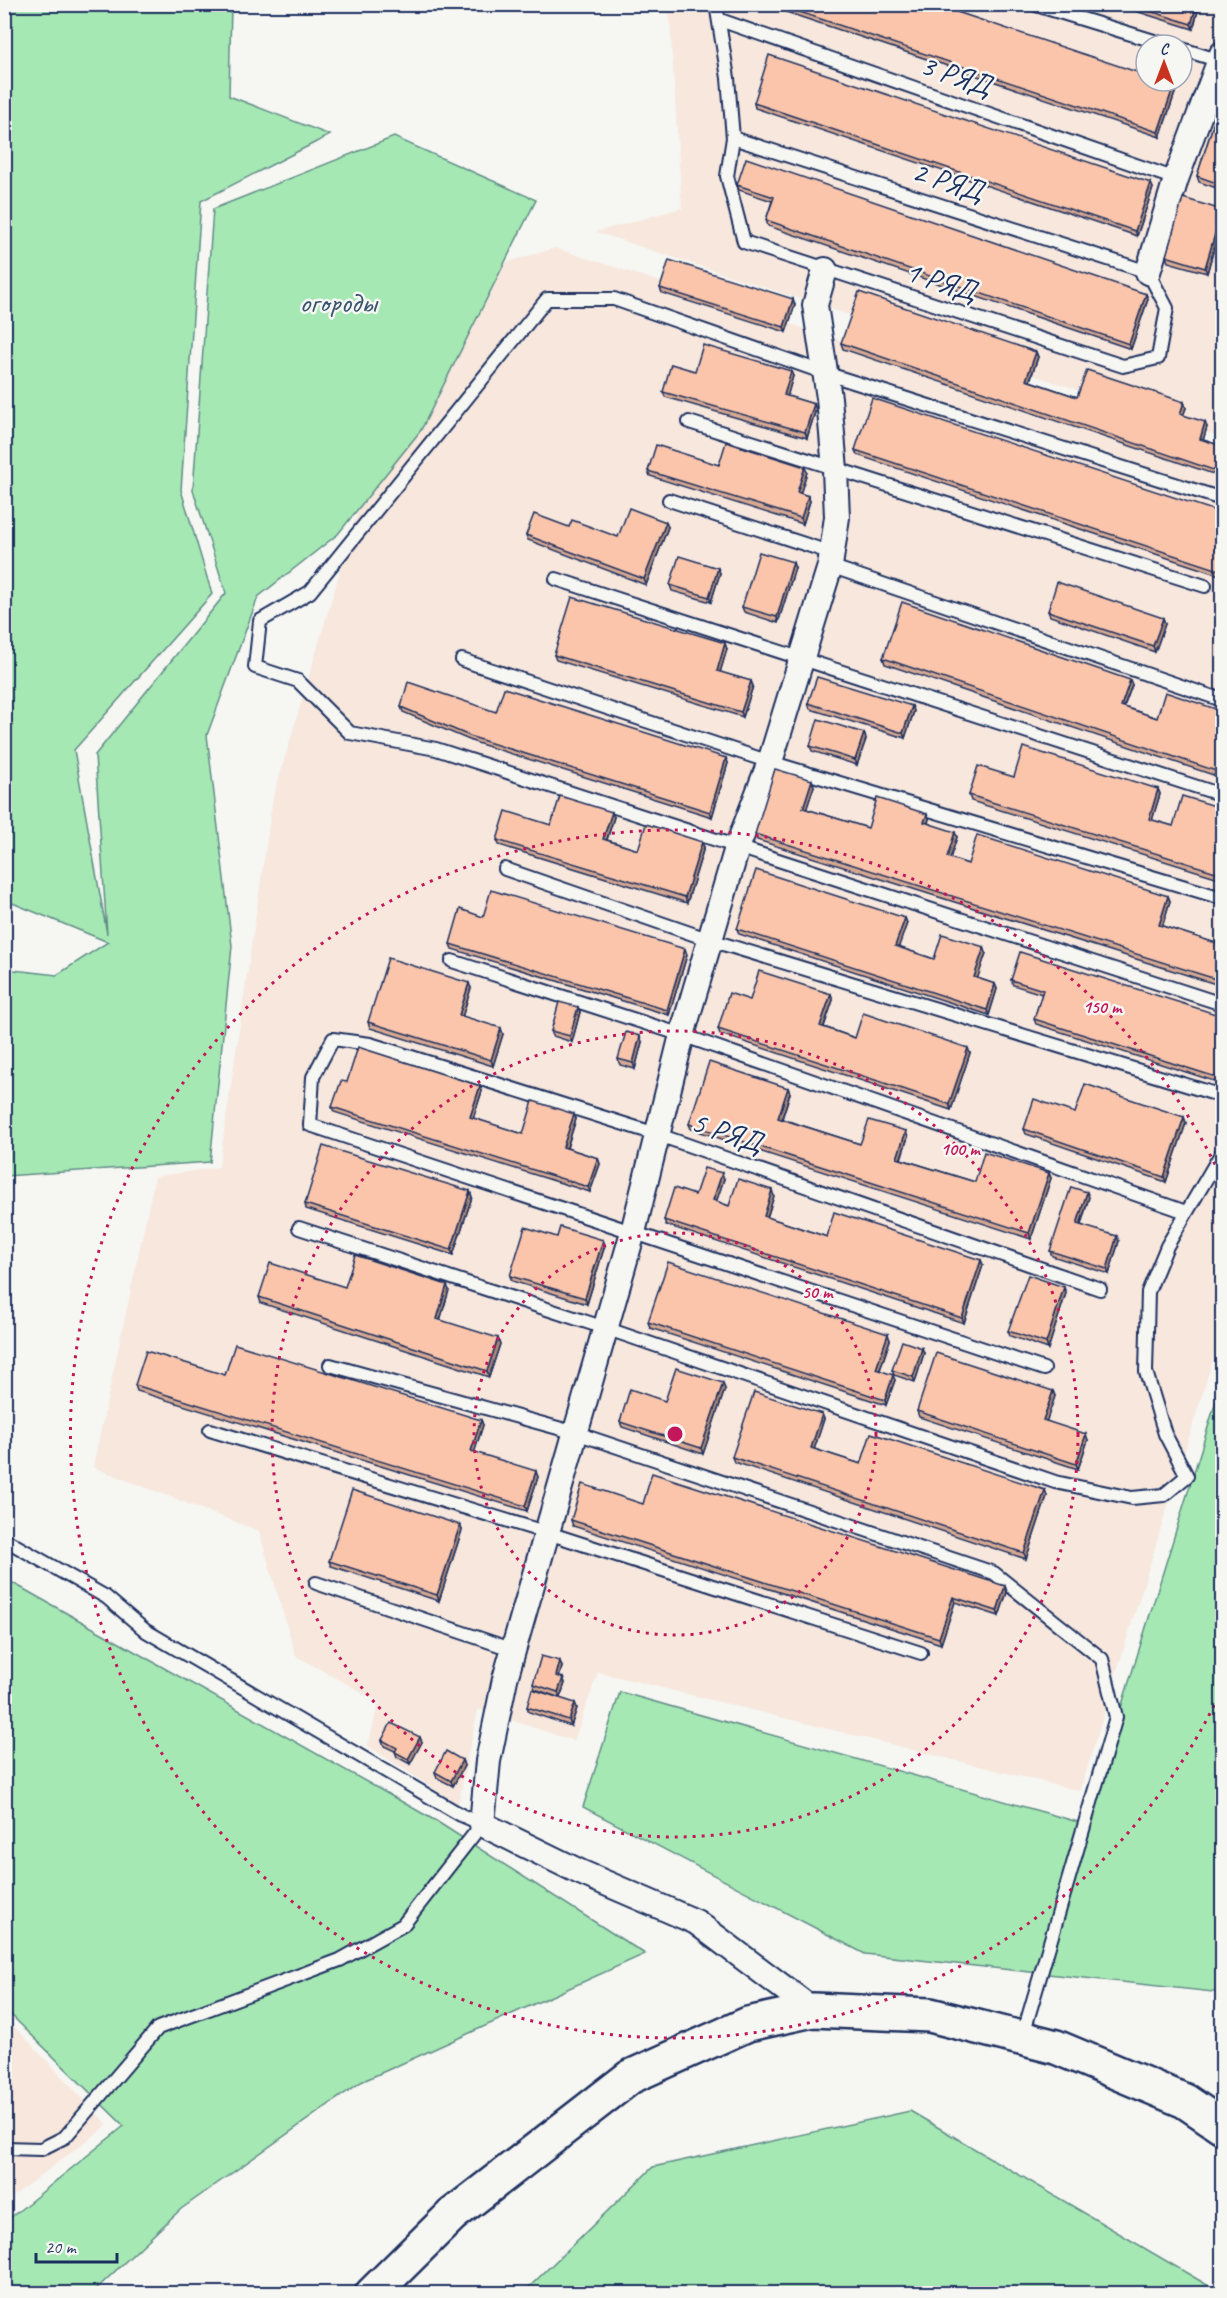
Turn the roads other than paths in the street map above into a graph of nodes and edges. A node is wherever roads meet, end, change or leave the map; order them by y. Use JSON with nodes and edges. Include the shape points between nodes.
{"nodes":[{"id":1,"x":716,"y":4,"type":"edge"},
{"id":2,"x":1033,"y":4,"type":"edge"},
{"id":3,"x":720,"y":20,"type":"junction"},
{"id":4,"x":1134,"y":35,"type":"edge"},
{"id":5,"x":1194,"y":52,"type":"edge"},
{"id":6,"x":1221,"y":57,"type":"edge"},
{"id":7,"x":733,"y":138,"type":"junction"},
{"id":8,"x":1176,"y":179,"type":"junction"},
{"id":9,"x":825,"y":270,"type":"junction"},
{"id":10,"x":1148,"y":272,"type":"junction"},
{"id":11,"x":825,"y":373,"type":"junction"},
{"id":12,"x":689,"y":422,"type":"dead end"},
{"id":13,"x":835,"y":470,"type":"junction"},
{"id":14,"x":1222,"y":499,"type":"edge"},
{"id":15,"x":669,"y":500,"type":"dead end"},
{"id":16,"x":831,"y":560,"type":"junction"},
{"id":17,"x":556,"y":579,"type":"dead end"},
{"id":18,"x":1205,"y":586,"type":"dead end"},
{"id":19,"x":803,"y":658,"type":"junction"},
{"id":20,"x":462,"y":660,"type":"dead end"},
{"id":21,"x":1222,"y":700,"type":"edge"},
{"id":22,"x":770,"y":762,"type":"junction"},
{"id":23,"x":1222,"y":795,"type":"edge"},
{"id":24,"x":737,"y":848,"type":"junction"},
{"id":25,"x":505,"y":869,"type":"dead end"},
{"id":26,"x":1222,"y":898,"type":"edge"},
{"id":27,"x":710,"y":940,"type":"junction"},
{"id":28,"x":452,"y":961,"type":"dead end"},
{"id":29,"x":1222,"y":1004,"type":"edge"},
{"id":30,"x":682,"y":1035,"type":"junction"},
{"id":31,"x":1222,"y":1096,"type":"edge"},
{"id":32,"x":656,"y":1134,"type":"junction"},
{"id":33,"x":1222,"y":1152,"type":"edge"},
{"id":34,"x":1186,"y":1212,"type":"junction"},
{"id":35,"x":299,"y":1228,"type":"dead end"},
{"id":36,"x":633,"y":1232,"type":"junction"},
{"id":37,"x":1100,"y":1289,"type":"dead end"},
{"id":38,"x":605,"y":1328,"type":"junction"},
{"id":39,"x":330,"y":1365,"type":"dead end"},
{"id":40,"x":1044,"y":1369,"type":"dead end"},
{"id":41,"x":210,"y":1430,"type":"dead end"},
{"id":42,"x":576,"y":1433,"type":"junction"},
{"id":43,"x":548,"y":1533,"type":"junction"},
{"id":44,"x":4,"y":1539,"type":"edge"},
{"id":45,"x":316,"y":1583,"type":"dead end"},
{"id":46,"x":514,"y":1650,"type":"junction"},
{"id":47,"x":921,"y":1653,"type":"dead end"},
{"id":48,"x":482,"y":1824,"type":"junction"},
{"id":49,"x":813,"y":2010,"type":"junction"},
{"id":50,"x":1022,"y":2038,"type":"junction"},
{"id":51,"x":1185,"y":2101,"type":"junction"},
{"id":52,"x":1222,"y":2101,"type":"edge"},
{"id":53,"x":1222,"y":2126,"type":"edge"},
{"id":54,"x":4,"y":2148,"type":"edge"},
{"id":55,"x":372,"y":2294,"type":"edge"}],
"edges":[{"from":1,"to":3,"type":"lane"},
{"from":2,"to":4,"type":"lane"},
{"from":3,"to":7,"type":"lane"},
{"from":3,"to":8,"type":"lane","name":"3 РЯД"},
{"from":5,"to":6,"type":"lane"},
{"from":6,"to":8,"type":"street"},
{"from":7,"to":9,"type":"lane","name":"1 РЯД","via":[[727,176],[744,242]]},
{"from":7,"to":10,"type":"lane","name":"2 РЯД"},
{"from":8,"to":10,"type":"street"},
{"from":9,"to":10,"type":"lane","name":"1 РЯД","via":[[1123,366],[1158,358],[1167,308]]},
{"from":9,"to":11,"type":"street","via":[[815,305]]},
{"from":11,"to":13,"type":"street"},
{"from":11,"to":14,"type":"lane"},
{"from":11,"to":24,"type":"lane","via":[[614,299],[547,299],[310,592],[260,621],[255,667],[298,681],[350,734],[436,749]]},
{"from":12,"to":13,"type":"lane"},
{"from":13,"to":16,"type":"street","via":[[837,517]]},
{"from":13,"to":18,"type":"lane"},
{"from":15,"to":16,"type":"lane"},
{"from":16,"to":19,"type":"street"},
{"from":16,"to":21,"type":"lane"},
{"from":17,"to":19,"type":"lane"},
{"from":19,"to":22,"type":"street"},
{"from":19,"to":23,"type":"lane"},
{"from":20,"to":22,"type":"lane"},
{"from":22,"to":24,"type":"street"},
{"from":22,"to":26,"type":"lane"},
{"from":24,"to":27,"type":"street"},
{"from":24,"to":29,"type":"lane"},
{"from":25,"to":27,"type":"lane"},
{"from":27,"to":30,"type":"street"},
{"from":27,"to":31,"type":"lane"},
{"from":28,"to":30,"type":"lane"},
{"from":30,"to":32,"type":"street"},
{"from":30,"to":34,"type":"lane"},
{"from":32,"to":36,"type":"street"},
{"from":32,"to":36,"type":"lane","name":"5 РЯД","via":[[370,1044],[333,1039],[313,1077],[310,1125]]},
{"from":32,"to":37,"type":"lane","name":"5 РЯД"},
{"from":33,"to":34,"type":"lane"},
{"from":34,"to":38,"type":"lane","via":[[1148,1292],[1146,1372],[1165,1434],[1187,1476],[1164,1495],[1132,1498],[1054,1482]]},
{"from":35,"to":38,"type":"lane"},
{"from":36,"to":38,"type":"street"},
{"from":36,"to":40,"type":"lane"},
{"from":38,"to":42,"type":"street"},
{"from":39,"to":42,"type":"lane"},
{"from":41,"to":43,"type":"lane"},
{"from":42,"to":43,"type":"street"},
{"from":42,"to":50,"type":"lane","via":[[994,1573],[1102,1659],[1116,1717]]},
{"from":43,"to":46,"type":"street"},
{"from":43,"to":47,"type":"lane"},
{"from":44,"to":48,"type":"lane","via":[[106,1597],[146,1631]]},
{"from":45,"to":46,"type":"lane"},
{"from":46,"to":48,"type":"street","via":[[494,1726]]},
{"from":48,"to":49,"type":"street","via":[[696,1922]]},
{"from":48,"to":54,"type":"lane","via":[[403,1925],[340,1960],[158,2028],[65,2137],[41,2149]]},
{"from":49,"to":50,"type":"street","via":[[930,2015]]},
{"from":49,"to":55,"type":"street","via":[[748,2024],[630,2078],[452,2215]]},
{"from":50,"to":51,"type":"street"},
{"from":51,"to":52,"type":"street"},
{"from":51,"to":53,"type":"street"}]}
